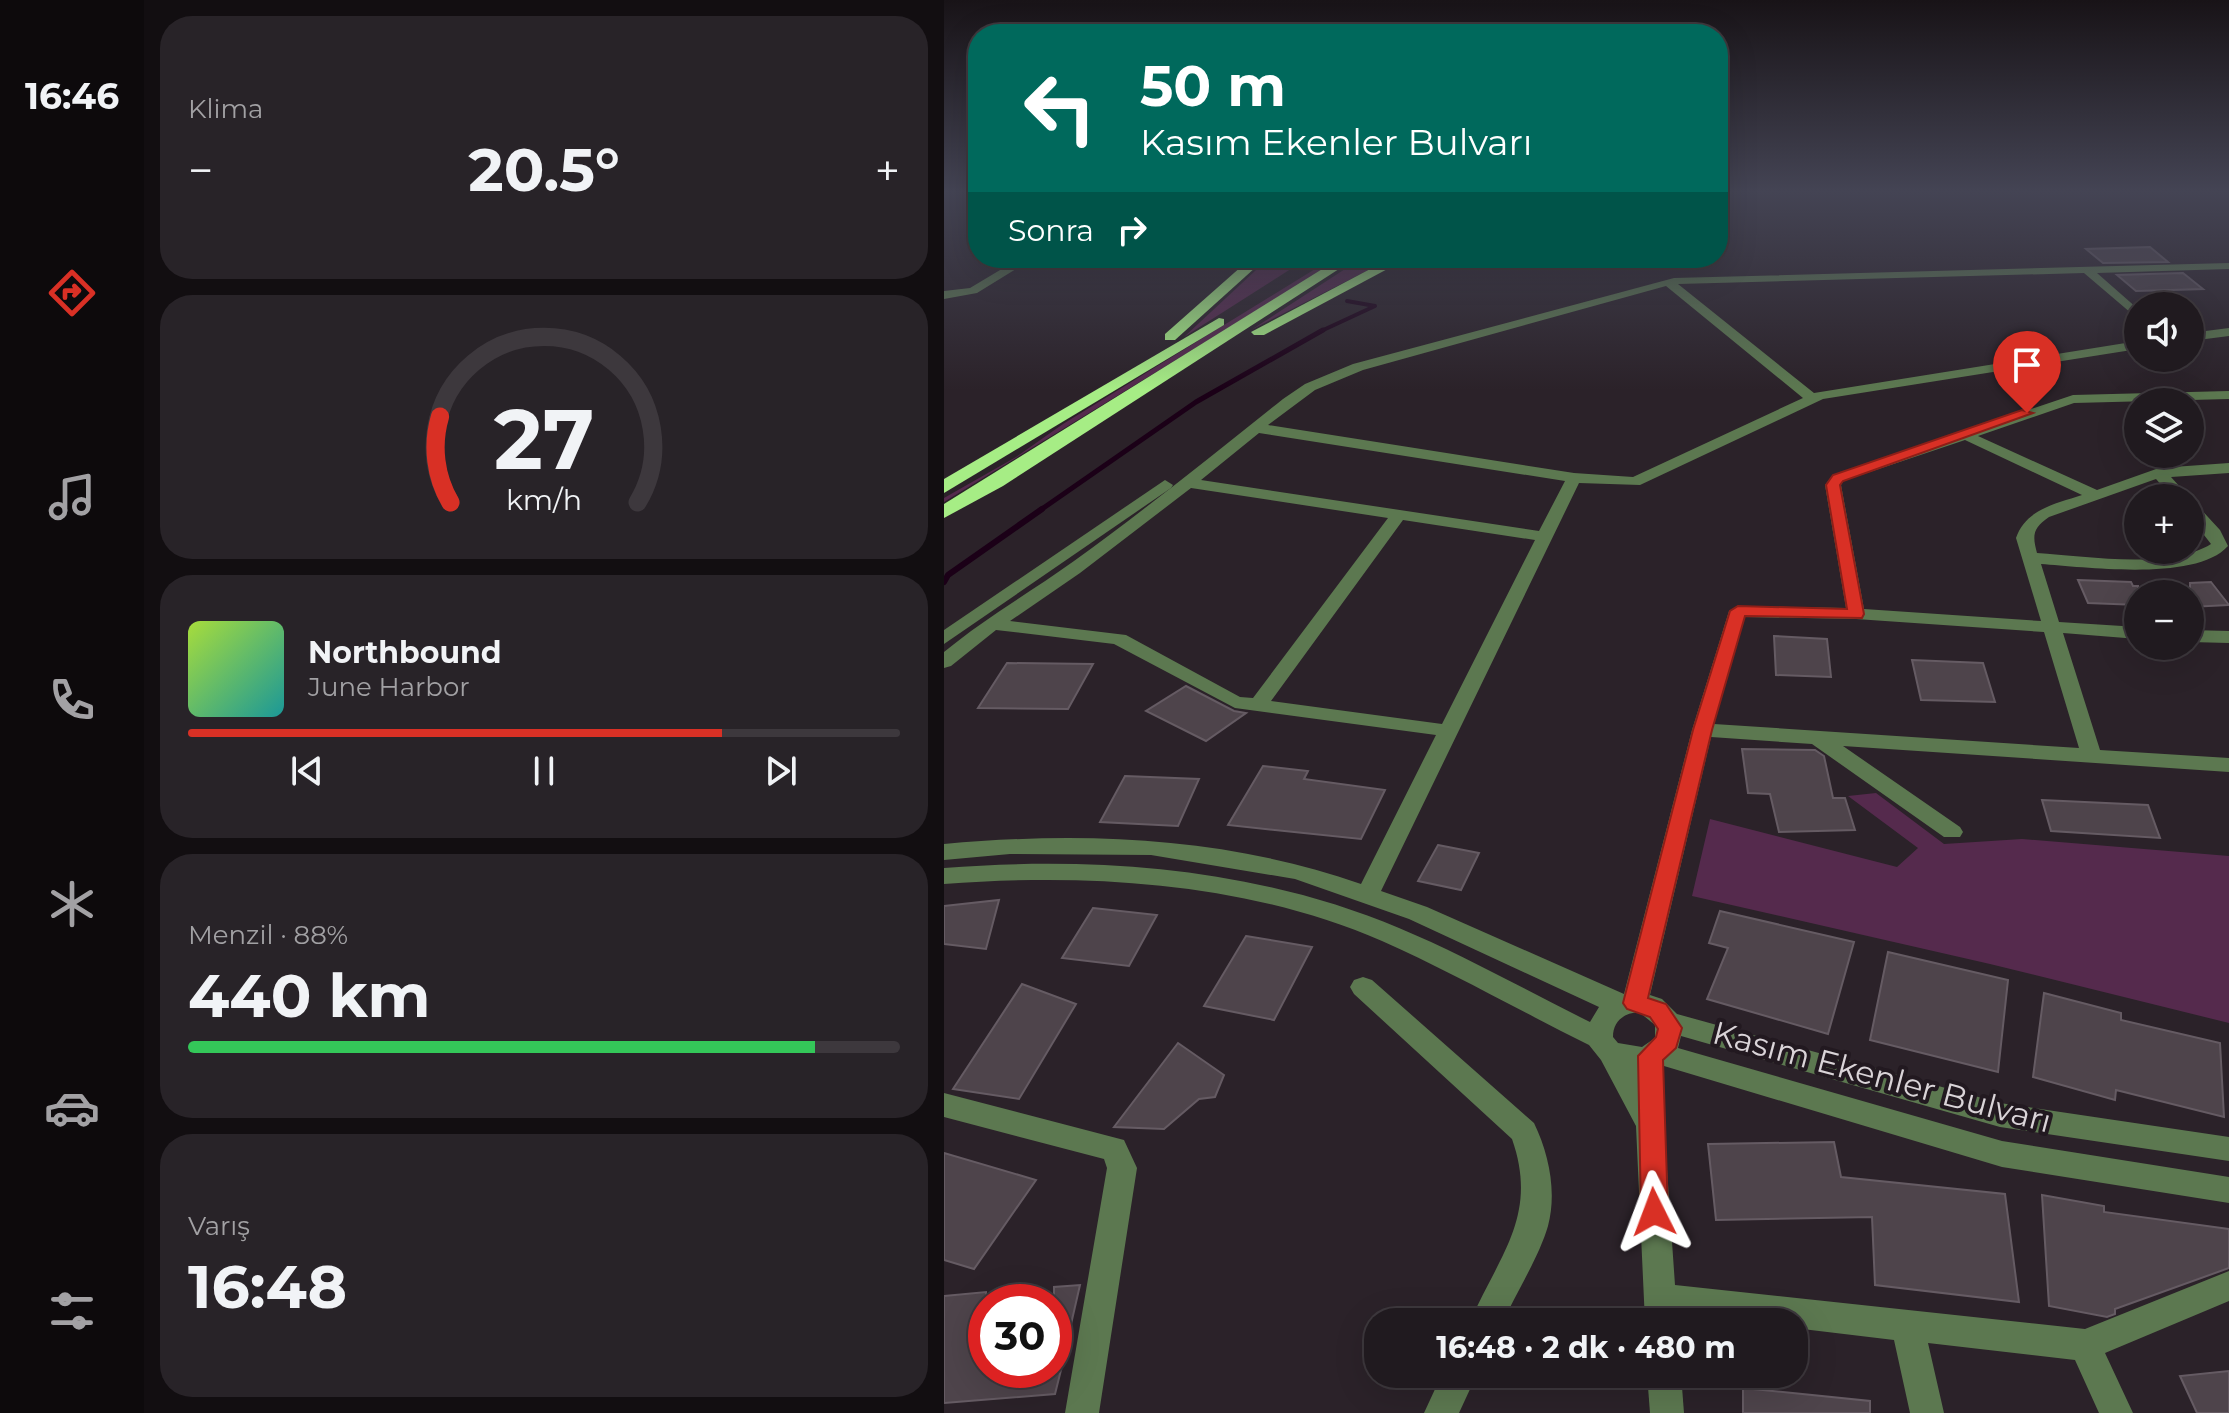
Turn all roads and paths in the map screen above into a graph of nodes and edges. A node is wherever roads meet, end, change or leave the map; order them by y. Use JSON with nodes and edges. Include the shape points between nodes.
{"nodes":[{"id":1,"x":2229,"y":259,"type":"edge"},
{"id":2,"x":2229,"y":266,"type":"edge"},
{"id":3,"x":1011,"y":268,"type":"edge"},
{"id":4,"x":1248,"y":268,"type":"edge"},
{"id":5,"x":1306,"y":268,"type":"edge"},
{"id":6,"x":1333,"y":268,"type":"edge"},
{"id":7,"x":1382,"y":268,"type":"edge"},
{"id":8,"x":2087,"y":270,"type":"junction"},
{"id":9,"x":1668,"y":282,"type":"junction"},
{"id":10,"x":944,"y":295,"type":"edge"},
{"id":11,"x":2124,"y":303,"type":"edge"},
{"id":12,"x":2229,"y":332,"type":"edge"},
{"id":13,"x":2204,"y":335,"type":"edge"},
{"id":14,"x":2124,"y":347,"type":"edge"},
{"id":15,"x":2229,"y":395,"type":"edge"},
{"id":16,"x":1813,"y":399,"type":"junction"},
{"id":17,"x":1115,"y":407,"type":"junction"},
{"id":18,"x":1065,"y":414,"type":"junction"},
{"id":19,"x":1257,"y":428,"type":"junction"},
{"id":20,"x":1963,"y":434,"type":"junction"},
{"id":21,"x":2229,"y":468,"type":"edge"},
{"id":22,"x":2159,"y":473,"type":"junction"},
{"id":23,"x":1574,"y":478,"type":"junction"},
{"id":24,"x":1188,"y":483,"type":"junction"},
{"id":25,"x":2169,"y":484,"type":"edge"},
{"id":26,"x":944,"y":487,"type":"edge"},
{"id":27,"x":2093,"y":494,"type":"junction"},
{"id":28,"x":944,"y":512,"type":"edge"},
{"id":29,"x":1399,"y":515,"type":"junction"},
{"id":30,"x":2204,"y":523,"type":"edge"},
{"id":31,"x":1546,"y":537,"type":"junction"},
{"id":32,"x":2221,"y":557,"type":"edge"},
{"id":33,"x":2031,"y":558,"type":"junction"},
{"id":34,"x":1856,"y":614,"type":"junction"},
{"id":35,"x":990,"y":624,"type":"junction"},
{"id":36,"x":2051,"y":628,"type":"junction"},
{"id":37,"x":2124,"y":632,"type":"edge"},
{"id":38,"x":2204,"y":636,"type":"edge"},
{"id":39,"x":2229,"y":637,"type":"edge"},
{"id":40,"x":944,"y":638,"type":"edge"},
{"id":41,"x":944,"y":662,"type":"edge"},
{"id":42,"x":1258,"y":705,"type":"junction"},
{"id":43,"x":1702,"y":730,"type":"junction"},
{"id":44,"x":1450,"y":731,"type":"junction"},
{"id":45,"x":1818,"y":738,"type":"junction"},
{"id":46,"x":2092,"y":757,"type":"junction"},
{"id":47,"x":2229,"y":765,"type":"edge"},
{"id":48,"x":1952,"y":832,"type":"dead end"},
{"id":49,"x":944,"y":852,"type":"edge"},
{"id":50,"x":944,"y":876,"type":"edge"},
{"id":51,"x":1367,"y":896,"type":"junction"},
{"id":52,"x":1363,"y":987,"type":"dead end"},
{"id":53,"x":1627,"y":1004,"type":"junction"},
{"id":54,"x":1668,"y":1022,"type":"junction"},
{"id":55,"x":1605,"y":1045,"type":"junction"},
{"id":56,"x":1654,"y":1054,"type":"junction"},
{"id":57,"x":944,"y":1105,"type":"edge"},
{"id":58,"x":1650,"y":1126,"type":"junction"},
{"id":59,"x":2229,"y":1149,"type":"edge"},
{"id":60,"x":2229,"y":1190,"type":"edge"},
{"id":61,"x":2229,"y":1286,"type":"edge"},
{"id":62,"x":1493,"y":1308,"type":"edge"},
{"id":63,"x":1660,"y":1308,"type":"edge"},
{"id":64,"x":1808,"y":1319,"type":"edge"},
{"id":65,"x":1907,"y":1325,"type":"junction"},
{"id":66,"x":2085,"y":1345,"type":"junction"},
{"id":67,"x":1453,"y":1388,"type":"edge"},
{"id":68,"x":1665,"y":1388,"type":"edge"},
{"id":69,"x":1082,"y":1413,"type":"edge"},
{"id":70,"x":1441,"y":1413,"type":"edge"},
{"id":71,"x":1667,"y":1413,"type":"edge"},
{"id":72,"x":1927,"y":1413,"type":"edge"},
{"id":73,"x":2116,"y":1413,"type":"edge"}],
"edges":[{"from":1,"to":40,"type":"street","via":[[1654,276],[1344,362],[1278,394],[1109,526]]},
{"from":2,"to":8,"type":"street"},
{"from":3,"to":10,"type":"street","via":[[973,291]]},
{"from":4,"to":18,"type":"highway","via":[[1191,320]]},
{"from":5,"to":18,"type":"highway"},
{"from":6,"to":17,"type":"highway"},
{"from":7,"to":17,"type":"highway"},
{"from":8,"to":9,"type":"street"},
{"from":8,"to":11,"type":"street"},
{"from":9,"to":16,"type":"street"},
{"from":9,"to":19,"type":"street","via":[[1358,367],[1310,387]]},
{"from":12,"to":13,"type":"street"},
{"from":14,"to":16,"type":"street"},
{"from":15,"to":20,"type":"street","via":[[2073,399]]},
{"from":16,"to":23,"type":"street","via":[[1635,482]]},
{"from":17,"to":28,"type":"highway"},
{"from":18,"to":26,"type":"highway"},
{"from":19,"to":23,"type":"street"},
{"from":19,"to":24,"type":"street"},
{"from":20,"to":27,"type":"street"},
{"from":20,"to":34,"type":"street","via":[[1838,478],[1833,485]]},
{"from":21,"to":22,"type":"street"},
{"from":22,"to":25,"type":"street"},
{"from":22,"to":27,"type":"street"},
{"from":23,"to":31,"type":"street"},
{"from":24,"to":29,"type":"street"},
{"from":24,"to":35,"type":"street","via":[[1047,589]]},
{"from":27,"to":33,"type":"street","via":[[2029,524],[2024,538]]},
{"from":29,"to":31,"type":"street"},
{"from":29,"to":42,"type":"street"},
{"from":30,"to":32,"type":"street"},
{"from":31,"to":44,"type":"street"},
{"from":32,"to":33,"type":"street","via":[[2175,562]]},
{"from":33,"to":36,"type":"street"},
{"from":34,"to":36,"type":"street"},
{"from":34,"to":43,"type":"street","via":[[1738,611]]},
{"from":35,"to":41,"type":"street"},
{"from":35,"to":42,"type":"street","via":[[1119,639],[1235,702]]},
{"from":36,"to":37,"type":"street"},
{"from":36,"to":46,"type":"street"},
{"from":38,"to":39,"type":"street"},
{"from":42,"to":44,"type":"street"},
{"from":43,"to":45,"type":"street"},
{"from":43,"to":53,"type":"street"},
{"from":44,"to":51,"type":"street"},
{"from":45,"to":46,"type":"street"},
{"from":45,"to":48,"type":"street"},
{"from":46,"to":47,"type":"street"},
{"from":49,"to":51,"type":"street","name":"Kasım Ekenler Bulvarı","via":[[1010,846],[1151,847],[1298,871]]},
{"from":50,"to":55,"type":"street","name":"Kasım Ekenler Bulvarı","via":[[1131,873],[1267,894],[1389,934]]},
{"from":51,"to":53,"type":"street","name":"Kasım Ekenler Bulvarı"},
{"from":52,"to":62,"type":"street","via":[[1524,1132],[1536,1166],[1533,1225]]},
{"from":53,"to":54,"type":"street","name":"Kasım Ekenler Bulvarı","via":[[1651,1006]]},
{"from":53,"to":55,"type":"street","via":[[1602,1019]]},
{"from":54,"to":56,"type":"street","via":[[1670,1035]]},
{"from":54,"to":59,"type":"street","name":"Kasım Ekenler Bulvarı","via":[[2000,1115]]},
{"from":55,"to":56,"type":"street","name":"Kasım Ekenler Bulvarı","via":[[1625,1058]]},
{"from":55,"to":58,"type":"street"},
{"from":56,"to":58,"type":"street"},
{"from":56,"to":60,"type":"street","name":"Kasım Ekenler Bulvarı","via":[[2002,1154]]},
{"from":57,"to":69,"type":"street","via":[[1114,1149],[1122,1168]]},
{"from":58,"to":63,"type":"street"},
{"from":61,"to":66,"type":"street"},
{"from":64,"to":65,"type":"street"},
{"from":65,"to":66,"type":"street"},
{"from":65,"to":72,"type":"street"},
{"from":66,"to":73,"type":"street"},
{"from":67,"to":70,"type":"street"},
{"from":68,"to":71,"type":"street"}]}
